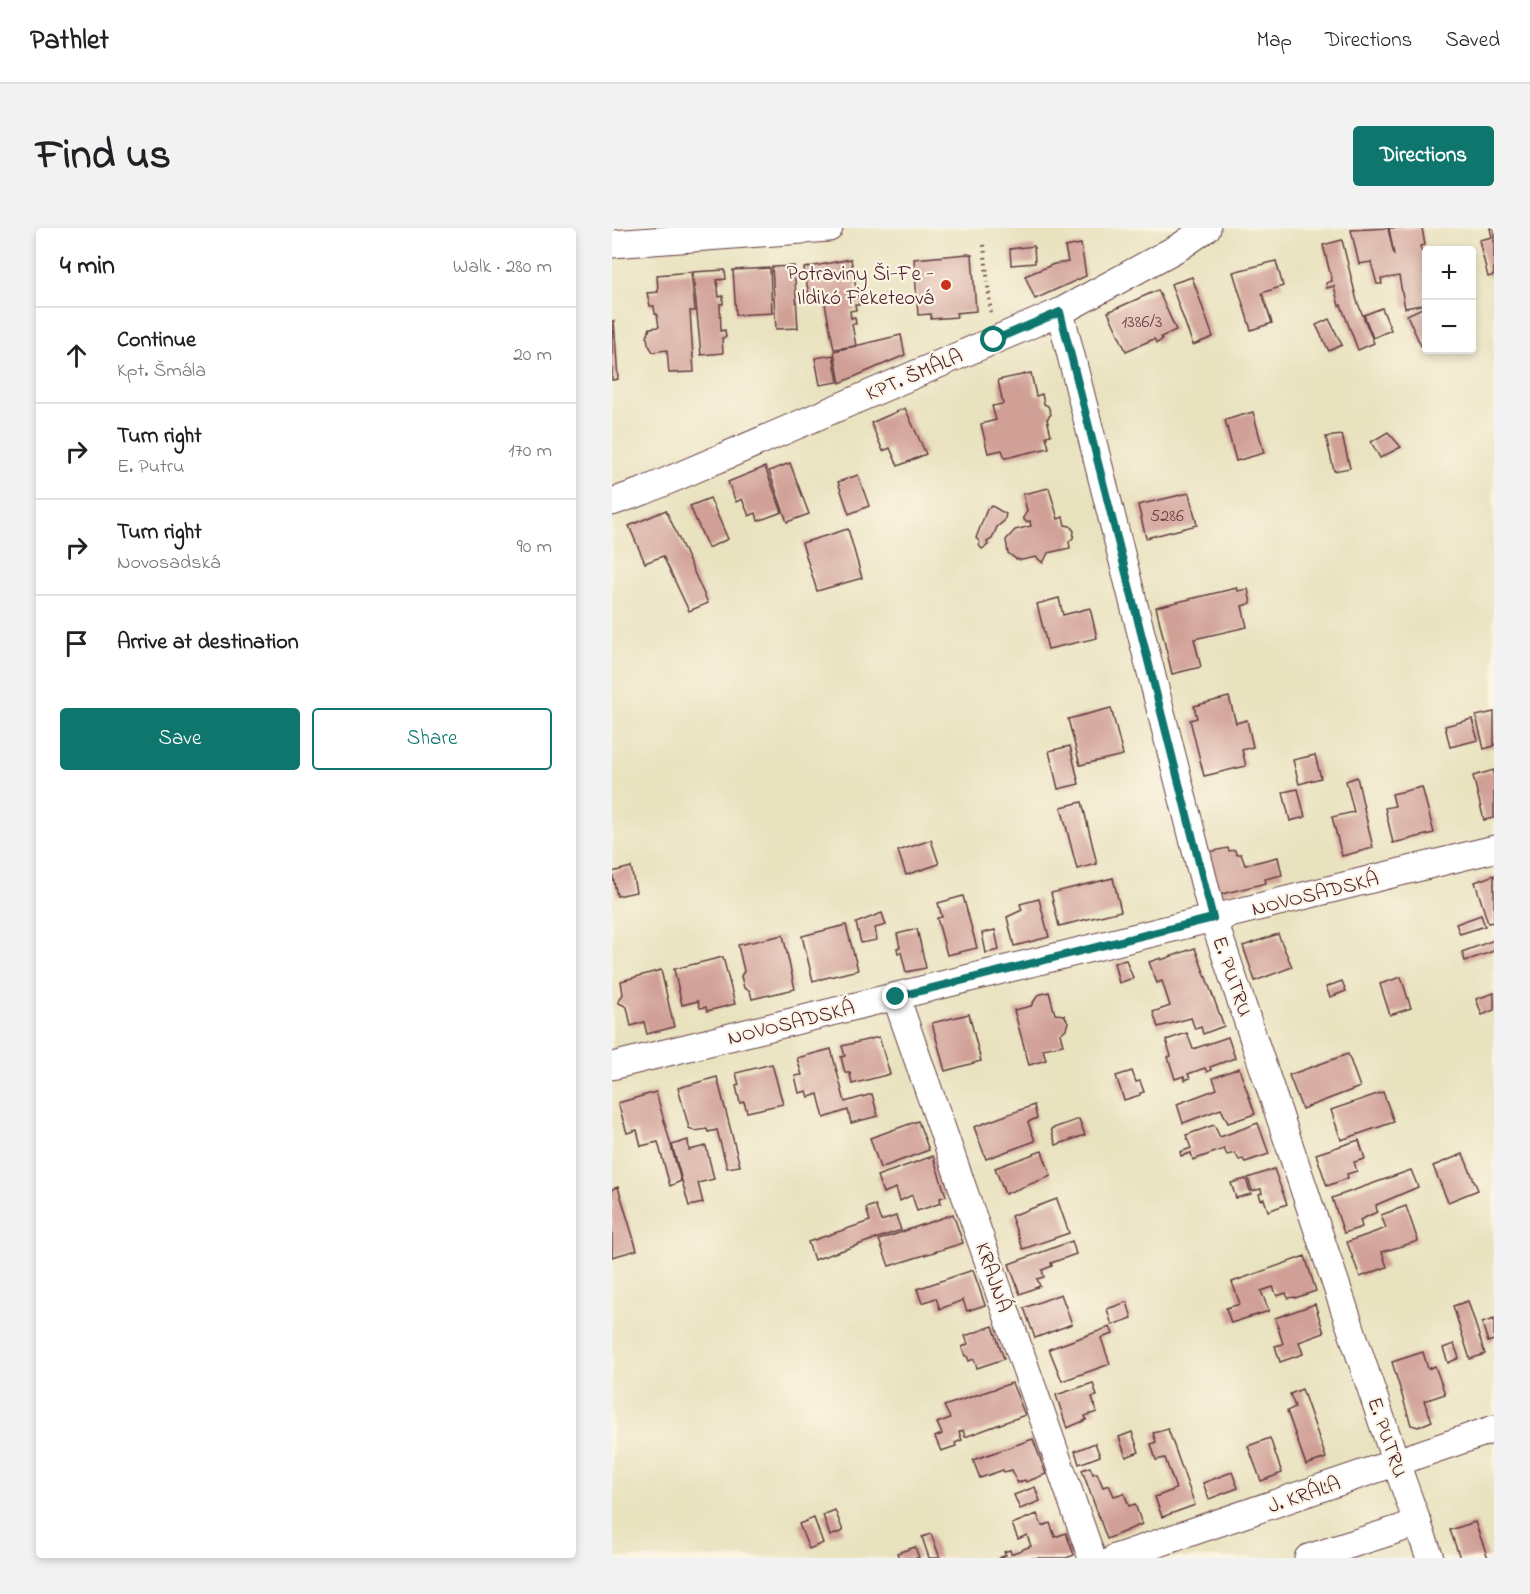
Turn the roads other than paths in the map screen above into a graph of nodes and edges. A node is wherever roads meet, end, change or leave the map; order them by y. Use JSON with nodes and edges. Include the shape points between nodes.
{"nodes":[{"id":1,"x":829,"y":228,"type":"edge"},
{"id":2,"x":1207,"y":228,"type":"edge"},
{"id":3,"x":612,"y":244,"type":"edge"},
{"id":4,"x":1060,"y":312,"type":"junction"},
{"id":5,"x":612,"y":502,"type":"edge"},
{"id":6,"x":1494,"y":849,"type":"edge"},
{"id":7,"x":1213,"y":918,"type":"junction"},
{"id":8,"x":896,"y":997,"type":"junction"},
{"id":9,"x":612,"y":1066,"type":"edge"},
{"id":10,"x":1494,"y":1429,"type":"edge"},
{"id":11,"x":1396,"y":1463,"type":"junction"},
{"id":12,"x":1418,"y":1523,"type":"junction"},
{"id":13,"x":1092,"y":1558,"type":"edge"},
{"id":14,"x":1114,"y":1558,"type":"edge"},
{"id":15,"x":1308,"y":1558,"type":"edge"},
{"id":16,"x":1430,"y":1558,"type":"edge"}],
"edges":[{"from":1,"to":3,"type":"street"},
{"from":2,"to":4,"type":"street","name":"KPT. ŠMÁLA"},
{"from":4,"to":5,"type":"street","name":"KPT. ŠMÁLA"},
{"from":4,"to":7,"type":"street","name":"E. PUTRU"},
{"from":6,"to":7,"type":"street","name":"NOVOSADSKÁ"},
{"from":7,"to":8,"type":"street","name":"NOVOSADSKÁ"},
{"from":7,"to":11,"type":"street","name":"E. PUTRU"},
{"from":8,"to":9,"type":"street","name":"NOVOSADSKÁ"},
{"from":8,"to":13,"type":"street","name":"KRAJNÁ"},
{"from":10,"to":11,"type":"street","name":"J. KRÁĽA"},
{"from":11,"to":12,"type":"street","name":"E. PUTRU"},
{"from":11,"to":14,"type":"street","name":"J. KRÁĽA"},
{"from":12,"to":15,"type":"street"},
{"from":12,"to":16,"type":"street","name":"E. PUTRU"}]}
